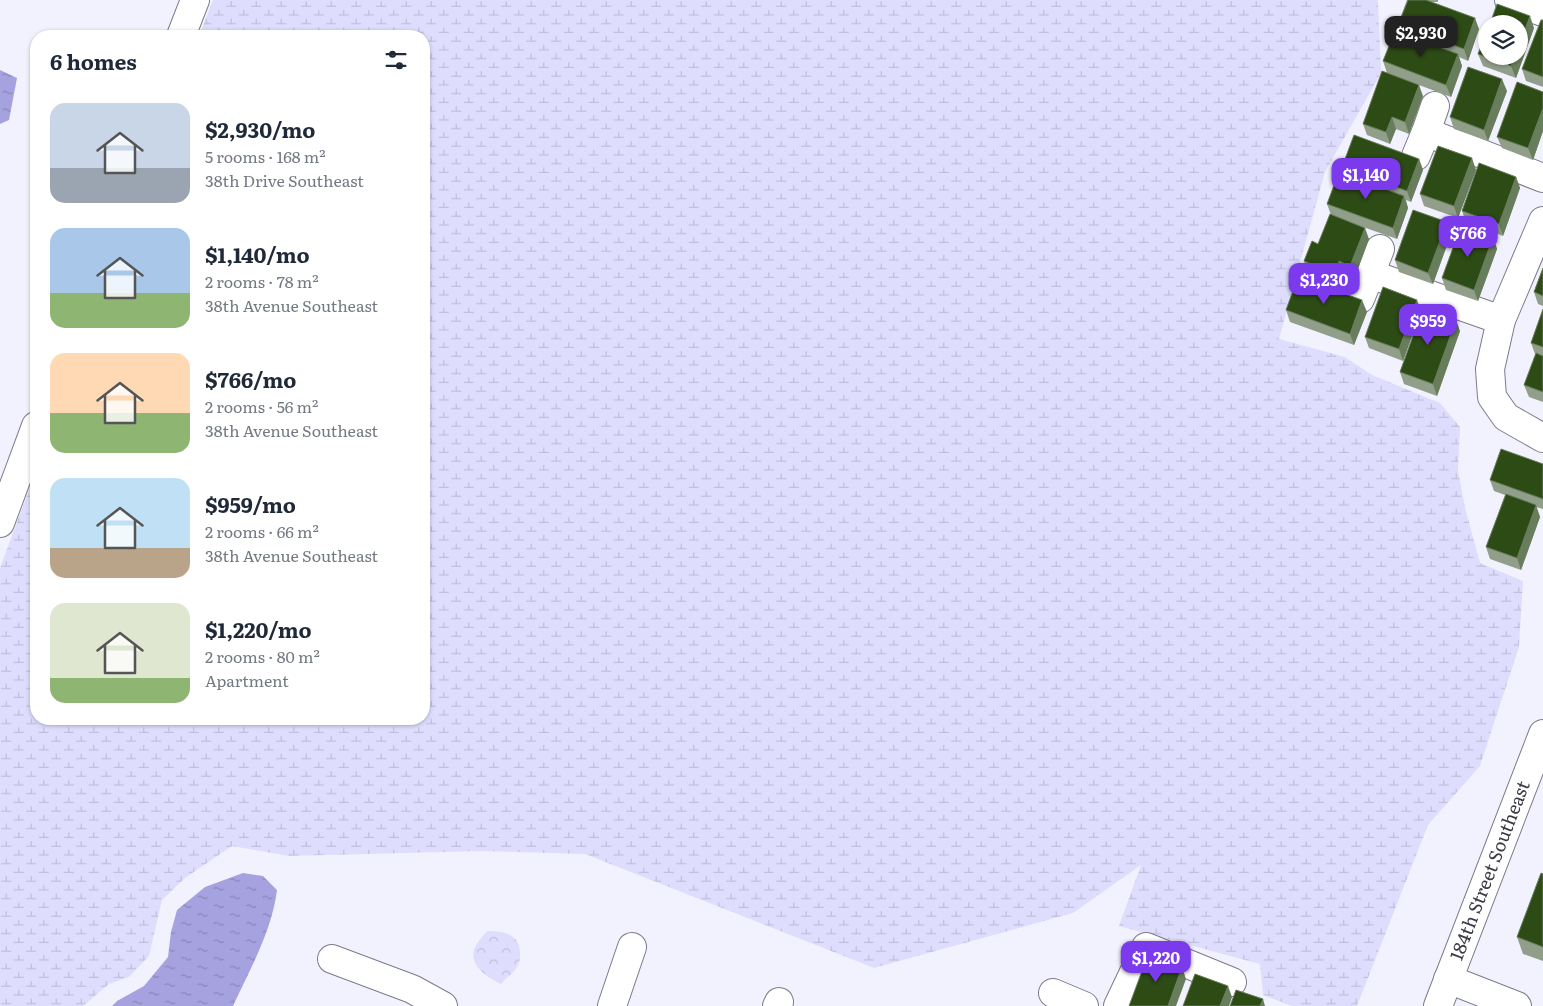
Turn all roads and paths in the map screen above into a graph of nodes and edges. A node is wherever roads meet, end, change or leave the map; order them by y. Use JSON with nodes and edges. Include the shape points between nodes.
{"nodes":[{"id":1,"x":195,"y":0,"type":"edge"},
{"id":2,"x":1510,"y":0,"type":"edge"},
{"id":3,"x":1543,"y":12,"type":"edge"},
{"id":4,"x":183,"y":30,"type":"edge"},
{"id":5,"x":1435,"y":106,"type":"dead end"},
{"id":6,"x":1543,"y":178,"type":"edge"},
{"id":7,"x":1542,"y":226,"type":"edge"},
{"id":8,"x":1380,"y":249,"type":"dead end"},
{"id":9,"x":1370,"y":274,"type":"junction"},
{"id":10,"x":1360,"y":299,"type":"edge"},
{"id":11,"x":1501,"y":320,"type":"junction"},
{"id":12,"x":1543,"y":438,"type":"edge"},
{"id":13,"x":30,"y":442,"type":"edge"},
{"id":14,"x":0,"y":523,"type":"edge"},
{"id":15,"x":1543,"y":734,"type":"edge"},
{"id":16,"x":632,"y":947,"type":"dead end"},
{"id":17,"x":332,"y":959,"type":"dead end"},
{"id":18,"x":1448,"y":979,"type":"junction"},
{"id":19,"x":1232,"y":982,"type":"dead end"},
{"id":20,"x":1053,"y":994,"type":"dead end"},
{"id":21,"x":443,"y":1006,"type":"edge"},
{"id":22,"x":612,"y":1006,"type":"edge"},
{"id":23,"x":1084,"y":1006,"type":"edge"},
{"id":24,"x":1118,"y":1006,"type":"edge"},
{"id":25,"x":1438,"y":1006,"type":"edge"},
{"id":26,"x":1517,"y":1006,"type":"edge"}],
"edges":[{"from":1,"to":4,"type":"street"},
{"from":2,"to":3,"type":"street"},
{"from":5,"to":6,"type":"street","via":[[1421,144]]},
{"from":7,"to":11,"type":"street"},
{"from":8,"to":9,"type":"street"},
{"from":9,"to":10,"type":"street"},
{"from":9,"to":11,"type":"street"},
{"from":11,"to":12,"type":"street","via":[[1490,369],[1492,398],[1506,417]]},
{"from":13,"to":14,"type":"street"},
{"from":15,"to":18,"type":"street","name":"184th Street Southeast"},
{"from":16,"to":22,"type":"street"},
{"from":17,"to":21,"type":"street","via":[[412,989]]},
{"from":18,"to":25,"type":"street","name":"184th Street Southeast"},
{"from":18,"to":26,"type":"street"},
{"from":19,"to":24,"type":"street","via":[[1146,947]]},
{"from":20,"to":23,"type":"street"}]}
